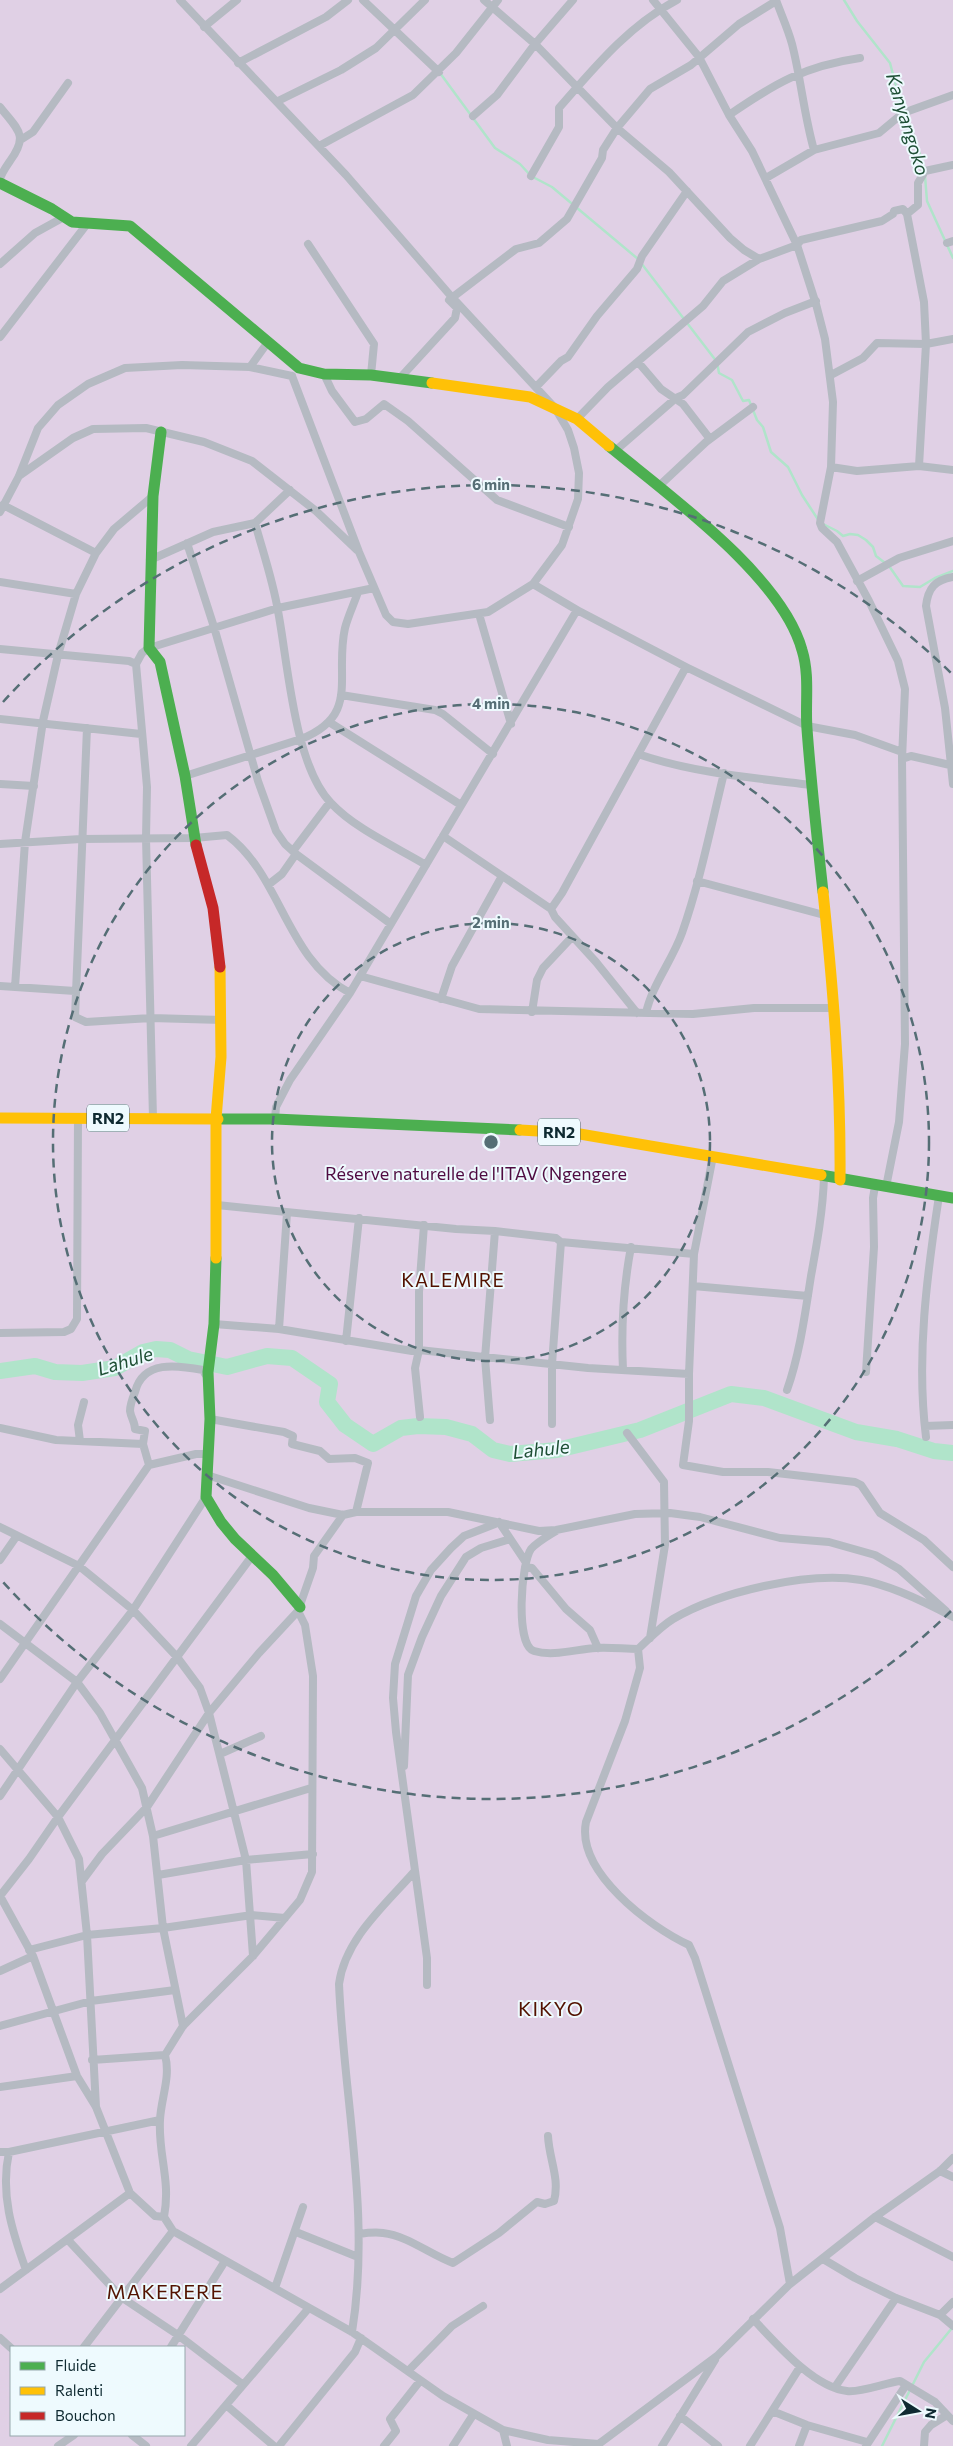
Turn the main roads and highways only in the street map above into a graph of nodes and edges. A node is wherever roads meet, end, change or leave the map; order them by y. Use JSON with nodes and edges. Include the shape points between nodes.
{"nodes":[{"id":1,"x":0,"y":183,"type":"edge"},
{"id":2,"x":161,"y":432,"type":"road end"},
{"id":3,"x":0,"y":1118,"type":"edge"},
{"id":4,"x":216,"y":1119,"type":"junction"},
{"id":5,"x":840,"y":1180,"type":"junction"},
{"id":6,"x":953,"y":1198,"type":"edge"},
{"id":7,"x":299,"y":1609,"type":"road end"}],
"edges":[{"from":1,"to":5,"type":"main road","via":[[72,222],[130,226],[268,342],[296,372],[400,378],[530,397],[577,419],[735,551],[786,612],[802,648],[807,672],[806,726],[835,1008],[841,1107]]},
{"from":2,"to":4,"type":"main road","via":[[150,560],[149,648],[160,662],[185,776],[194,838],[213,908],[221,973],[222,1020]]},
{"from":3,"to":4,"type":"main road","number":"RN2"},
{"from":4,"to":5,"type":"main road","number":"RN2","via":[[574,1133]]},
{"from":4,"to":7,"type":"main road","via":[[214,1324],[208,1373],[210,1419],[206,1497],[221,1522],[273,1575]]},
{"from":5,"to":6,"type":"main road","number":"RN2"}]}
